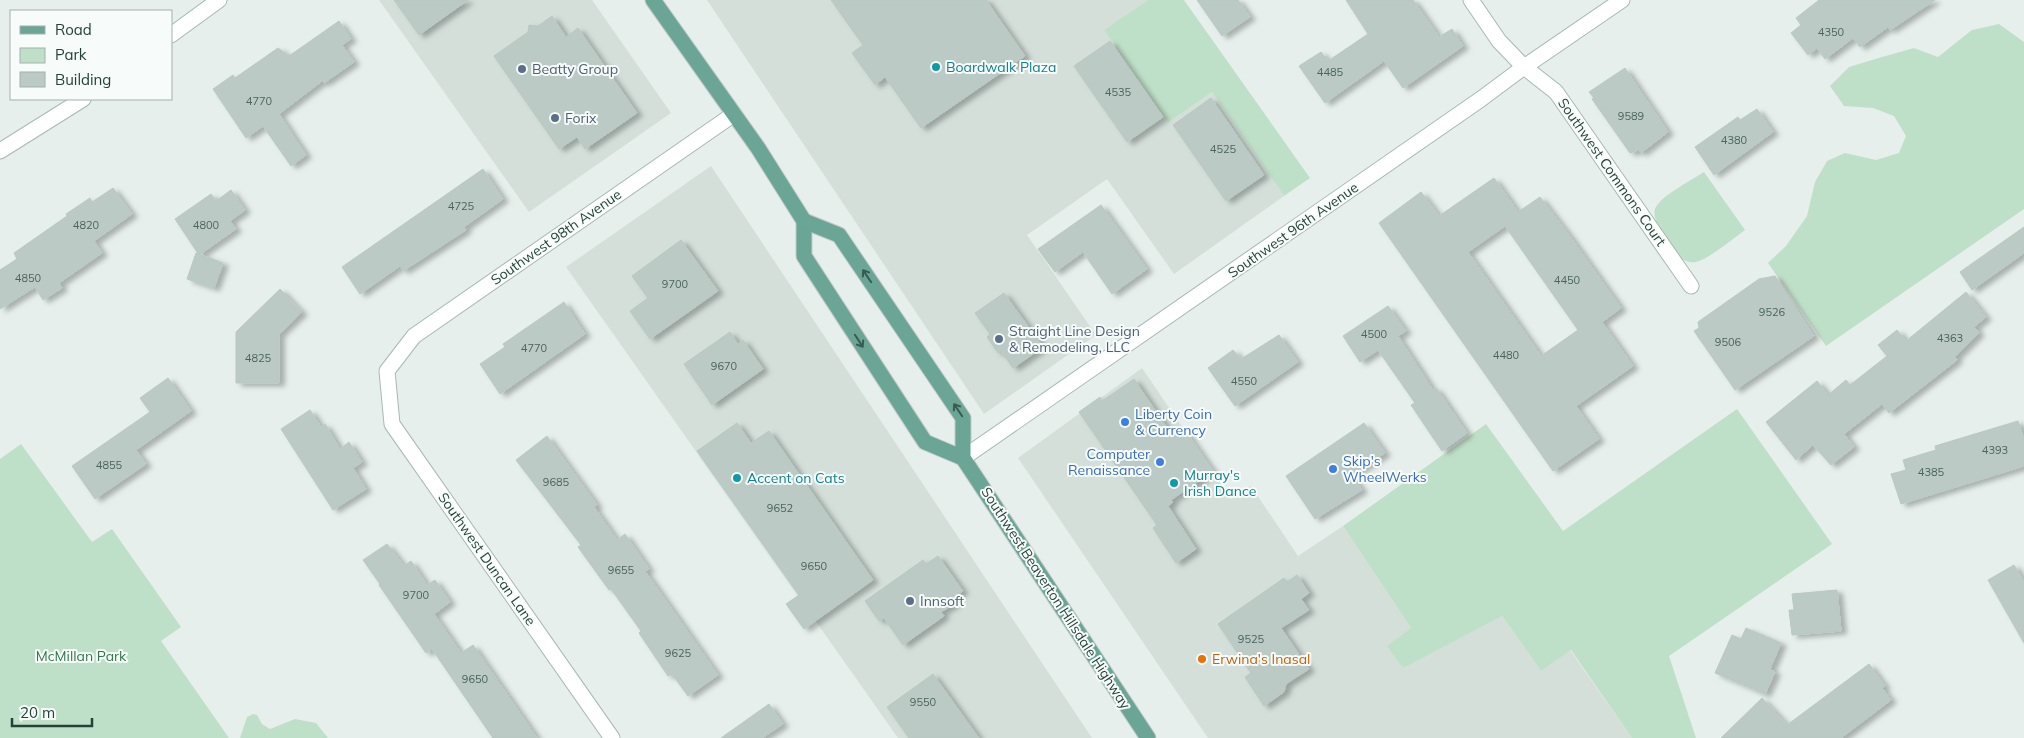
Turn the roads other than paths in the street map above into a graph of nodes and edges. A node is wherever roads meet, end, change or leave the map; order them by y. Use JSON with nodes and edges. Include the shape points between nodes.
{"nodes":[{"id":1,"x":219,"y":0,"type":"edge"},
{"id":2,"x":653,"y":0,"type":"edge"},
{"id":3,"x":1471,"y":0,"type":"edge"},
{"id":4,"x":1622,"y":0,"type":"edge"},
{"id":5,"x":172,"y":34,"type":"edge"},
{"id":6,"x":1524,"y":67,"type":"junction"},
{"id":7,"x":80,"y":100,"type":"edge"},
{"id":8,"x":734,"y":114,"type":"junction"},
{"id":9,"x":0,"y":151,"type":"edge"},
{"id":10,"x":804,"y":221,"type":"junction"},
{"id":11,"x":1691,"y":286,"type":"dead end"},
{"id":12,"x":387,"y":371,"type":"joint"},
{"id":13,"x":963,"y":458,"type":"junction"},
{"id":14,"x":612,"y":738,"type":"edge"},
{"id":15,"x":1148,"y":738,"type":"edge"}],
"edges":[{"from":1,"to":5,"type":"street"},
{"from":2,"to":8,"type":"main road"},
{"from":3,"to":6,"type":"street","name":"Southwest Commons Court","via":[[1499,41]]},
{"from":4,"to":6,"type":"street","name":"Southwest 96th Avenue"},
{"from":6,"to":11,"type":"street","name":"Southwest Commons Court","via":[[1556,92]]},
{"from":6,"to":13,"type":"street","name":"Southwest 96th Avenue"},
{"from":7,"to":9,"type":"street"},
{"from":8,"to":10,"type":"main road"},
{"from":8,"to":12,"type":"street","name":"Southwest 98th Avenue","via":[[414,336]]},
{"from":10,"to":13,"type":"main road","one_way":true,"via":[[804,256],[925,442]]},
{"from":13,"to":10,"type":"main road","one_way":true,"via":[[963,418],[947,394],[840,235]]},
{"from":12,"to":14,"type":"street","name":"Southwest Duncan Lane","via":[[392,424]]},
{"from":13,"to":15,"type":"main road","name":"Southwest Beaverton Hillsdale Highway"}]}
